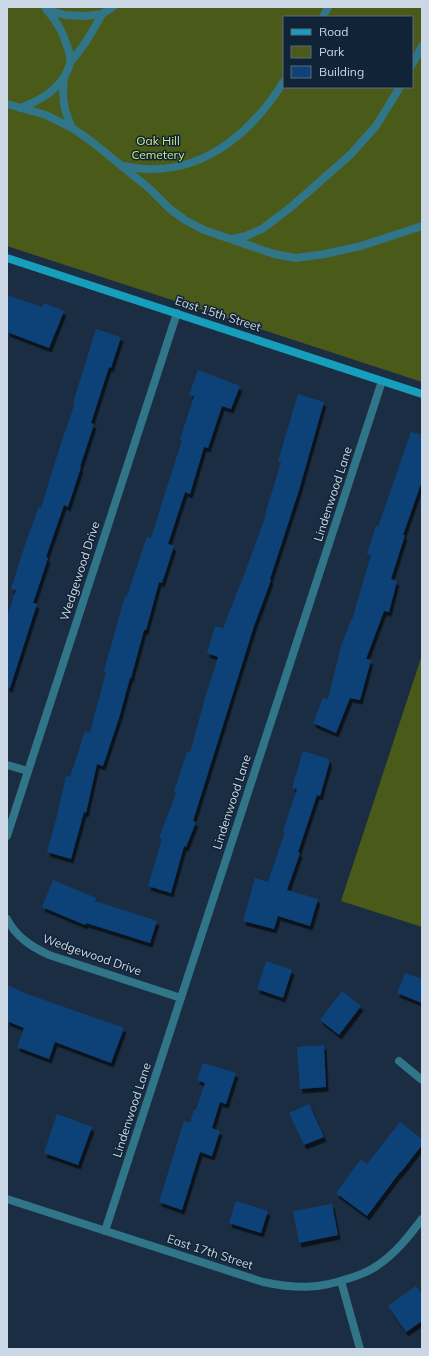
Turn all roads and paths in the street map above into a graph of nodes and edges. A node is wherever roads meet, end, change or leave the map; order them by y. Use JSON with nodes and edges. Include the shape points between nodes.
{"nodes":[{"id":1,"x":113,"y":7,"type":"edge"},
{"id":2,"x":328,"y":7,"type":"edge"},
{"id":3,"x":46,"y":9,"type":"edge"},
{"id":4,"x":102,"y":14,"type":"junction"},
{"id":5,"x":324,"y":16,"type":"edge"},
{"id":6,"x":422,"y":46,"type":"edge"},
{"id":7,"x":71,"y":61,"type":"junction"},
{"id":8,"x":413,"y":63,"type":"edge"},
{"id":9,"x":64,"y":78,"type":"junction"},
{"id":10,"x":283,"y":82,"type":"edge"},
{"id":11,"x":399,"y":88,"type":"edge"},
{"id":12,"x":7,"y":104,"type":"edge"},
{"id":13,"x":20,"y":108,"type":"junction"},
{"id":14,"x":72,"y":128,"type":"junction"},
{"id":15,"x":122,"y":166,"type":"junction"},
{"id":16,"x":422,"y":226,"type":"edge"},
{"id":17,"x":231,"y":239,"type":"junction"},
{"id":18,"x":7,"y":258,"type":"edge"},
{"id":19,"x":177,"y":313,"type":"junction"},
{"id":20,"x":382,"y":381,"type":"junction"},
{"id":21,"x":422,"y":394,"type":"edge"},
{"id":22,"x":7,"y":765,"type":"edge"},
{"id":23,"x":28,"y":772,"type":"junction"},
{"id":24,"x":7,"y":836,"type":"edge"},
{"id":25,"x":7,"y":919,"type":"edge"},
{"id":26,"x":181,"y":998,"type":"junction"},
{"id":27,"x":399,"y":1061,"type":"dead end"},
{"id":28,"x":422,"y":1080,"type":"edge"},
{"id":29,"x":7,"y":1199,"type":"edge"},
{"id":30,"x":422,"y":1219,"type":"edge"},
{"id":31,"x":105,"y":1231,"type":"junction"},
{"id":32,"x":341,"y":1281,"type":"junction"},
{"id":33,"x":360,"y":1349,"type":"edge"}],
"edges":[{"from":1,"to":4,"type":"street"},
{"from":2,"to":5,"type":"street"},
{"from":3,"to":4,"type":"street","via":[[65,15]]},
{"from":3,"to":7,"type":"street","via":[[56,22]]},
{"from":4,"to":7,"type":"street","via":[[93,32]]},
{"from":6,"to":8,"type":"street"},
{"from":7,"to":9,"type":"street"},
{"from":9,"to":13,"type":"street","via":[[52,92]]},
{"from":9,"to":14,"type":"street","via":[[62,98]]},
{"from":10,"to":15,"type":"street","via":[[256,118],[232,141],[208,156],[184,166],[152,170]]},
{"from":11,"to":17,"type":"street","via":[[376,126],[350,155],[262,229]]},
{"from":12,"to":13,"type":"street"},
{"from":13,"to":14,"type":"street","via":[[46,115]]},
{"from":14,"to":15,"type":"street"},
{"from":15,"to":17,"type":"street","via":[[185,220]]},
{"from":16,"to":17,"type":"street","via":[[361,246],[296,258],[274,254]]},
{"from":18,"to":19,"type":"main road","name":"East 15th Street"},
{"from":19,"to":20,"type":"main road","name":"East 15th Street"},
{"from":19,"to":23,"type":"street","name":"Wedgewood Drive"},
{"from":20,"to":21,"type":"main road","name":"East 15th Street"},
{"from":20,"to":26,"type":"street","name":"Lindenwood Lane"},
{"from":22,"to":23,"type":"street"},
{"from":23,"to":24,"type":"street","name":"Wedgewood Drive"},
{"from":25,"to":26,"type":"street","name":"Wedgewood Drive","via":[[18,935],[32,947],[49,955]]},
{"from":26,"to":31,"type":"street","name":"Lindenwood Lane"},
{"from":27,"to":28,"type":"street"},
{"from":29,"to":31,"type":"street","name":"East 17th Street"},
{"from":30,"to":32,"type":"street","name":"East 17th Street","via":[[378,1266]]},
{"from":31,"to":32,"type":"street","name":"East 17th Street","via":[[263,1282],[296,1287],[319,1287]]},
{"from":32,"to":33,"type":"street"}]}
